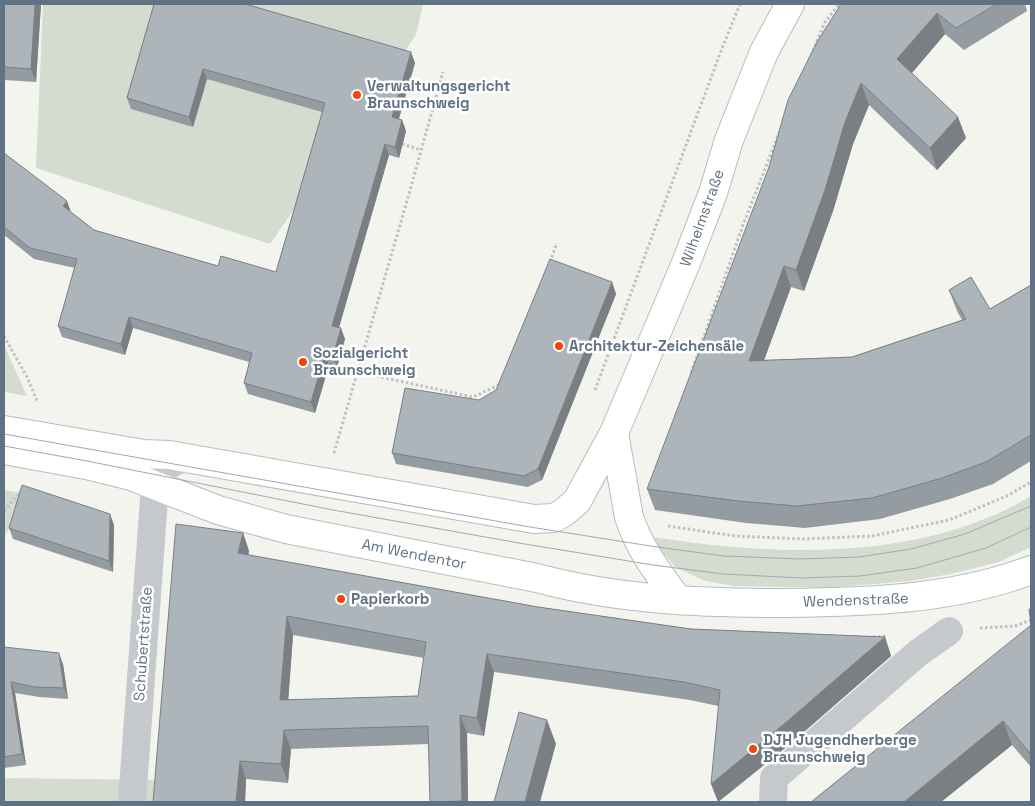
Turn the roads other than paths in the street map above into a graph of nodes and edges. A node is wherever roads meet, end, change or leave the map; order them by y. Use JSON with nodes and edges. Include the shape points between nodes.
{"nodes":[{"id":1,"x":790,"y":4,"type":"edge"},
{"id":2,"x":4,"y":430,"type":"edge"},
{"id":3,"x":614,"y":433,"type":"junction"},
{"id":4,"x":4,"y":450,"type":"edge"},
{"id":5,"x":189,"y":458,"type":"junction"},
{"id":6,"x":155,"y":486,"type":"junction"},
{"id":7,"x":1031,"y":570,"type":"edge"},
{"id":8,"x":678,"y":600,"type":"junction"},
{"id":9,"x":949,"y":630,"type":"road end"},
{"id":10,"x":132,"y":802,"type":"edge"},
{"id":11,"x":773,"y":802,"type":"edge"}],
"edges":[{"from":1,"to":3,"type":"main road","name":"Wilhelmstraße","via":[[764,52],[686,263]]},
{"from":2,"to":5,"type":"main road","via":[[144,454]]},
{"from":3,"to":5,"type":"main road","via":[[577,501],[554,518],[534,519]]},
{"from":3,"to":8,"type":"main road","via":[[632,527],[646,556]]},
{"from":4,"to":6,"type":"main road","name":"Am Wendentor","via":[[86,464]]},
{"from":5,"to":6,"type":"street","via":[[165,467]]},
{"from":6,"to":8,"type":"main road","name":"Am Wendentor","via":[[218,510],[286,529],[591,590]]},
{"from":6,"to":10,"type":"street","name":"Schubertstraße"},
{"from":7,"to":8,"type":"main road","name":"Wendenstraße","via":[[964,590],[902,600],[726,603]]},
{"from":9,"to":11,"type":"street","via":[[774,778]]}]}
